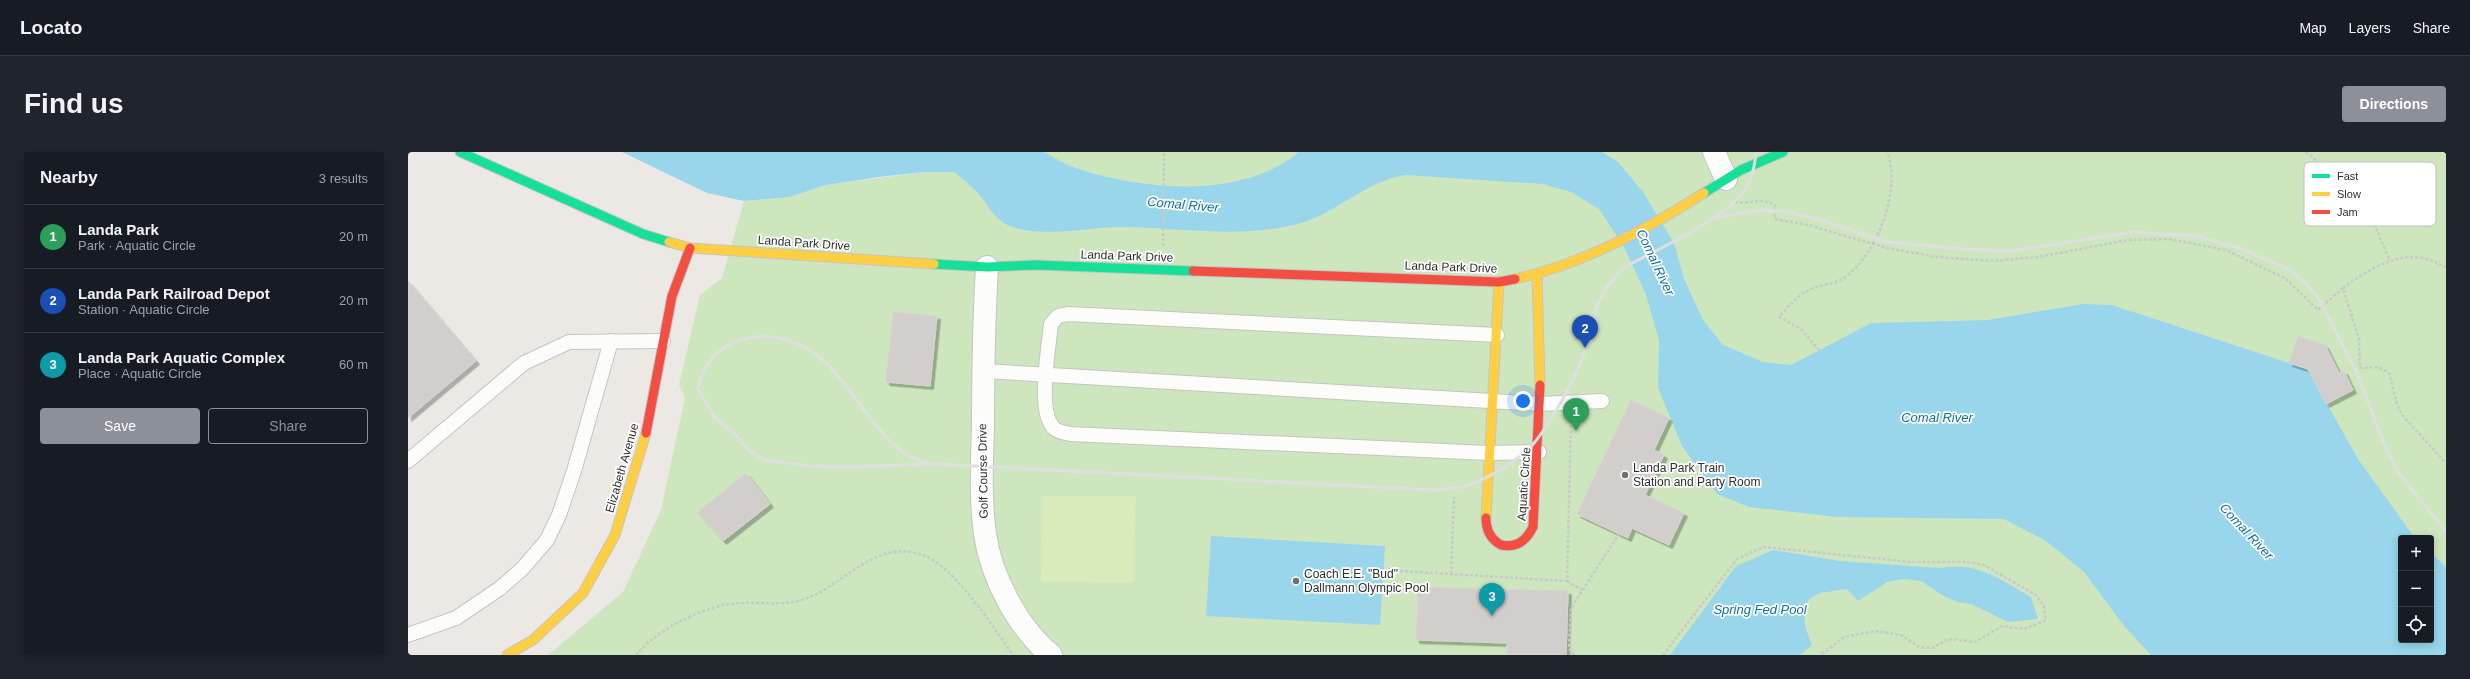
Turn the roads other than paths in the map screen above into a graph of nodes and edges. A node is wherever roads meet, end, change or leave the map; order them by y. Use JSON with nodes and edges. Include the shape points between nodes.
{"nodes":[{"id":1,"x":460,"y":152,"type":"edge"},
{"id":2,"x":1714,"y":152,"type":"edge"},
{"id":3,"x":1783,"y":152,"type":"edge"},
{"id":4,"x":1727,"y":188,"type":"junction"},
{"id":5,"x":690,"y":248,"type":"junction"},
{"id":6,"x":987,"y":267,"type":"junction"},
{"id":7,"x":1537,"y":274,"type":"junction"},
{"id":8,"x":1499,"y":282,"type":"junction"},
{"id":9,"x":1497,"y":335,"type":"junction"},
{"id":10,"x":663,"y":341,"type":"junction"},
{"id":11,"x":611,"y":342,"type":"junction"},
{"id":12,"x":983,"y":371,"type":"junction"},
{"id":13,"x":1046,"y":373,"type":"junction"},
{"id":14,"x":1491,"y":401,"type":"junction"},
{"id":15,"x":1602,"y":401,"type":"dead end"},
{"id":16,"x":1541,"y":404,"type":"junction"},
{"id":17,"x":1539,"y":452,"type":"junction"},
{"id":18,"x":1488,"y":453,"type":"junction"},
{"id":19,"x":408,"y":460,"type":"edge"},
{"id":20,"x":408,"y":635,"type":"edge"},
{"id":21,"x":507,"y":655,"type":"edge"},
{"id":22,"x":1051,"y":655,"type":"edge"}],
"edges":[{"from":1,"to":5,"type":"street","name":"Landa Park Drive","via":[[642,234]]},
{"from":2,"to":4,"type":"street"},
{"from":3,"to":4,"type":"street","name":"Landa Park Drive"},
{"from":4,"to":7,"type":"street","name":"Landa Park Drive","via":[[1679,209],[1614,245]]},
{"from":5,"to":6,"type":"street","name":"Landa Park Drive"},
{"from":5,"to":10,"type":"street","name":"Elizabeth Avenue","via":[[672,296]]},
{"from":6,"to":8,"type":"street","name":"Landa Park Drive","via":[[1060,266]]},
{"from":6,"to":12,"type":"street","name":"Golf Course Drive"},
{"from":7,"to":8,"type":"street","name":"Landa Park Drive"},
{"from":7,"to":16,"type":"street","name":"Aquatic Circle"},
{"from":8,"to":9,"type":"street","name":"Aquatic Circle"},
{"from":9,"to":13,"type":"lane","via":[[1068,314],[1058,316],[1050,324]]},
{"from":9,"to":14,"type":"street","name":"Aquatic Circle"},
{"from":10,"to":11,"type":"lane"},
{"from":10,"to":21,"type":"street","name":"Elizabeth Avenue","via":[[644,443],[615,535],[584,593],[533,640]]},
{"from":11,"to":19,"type":"lane","via":[[569,342],[524,363]]},
{"from":11,"to":20,"type":"lane","via":[[574,471],[559,515],[547,540],[522,569],[499,589],[456,618]]},
{"from":12,"to":13,"type":"lane"},
{"from":12,"to":22,"type":"street","name":"Golf Course Drive","via":[[982,467],[985,536],[1005,592],[1021,620],[1041,647]]},
{"from":13,"to":14,"type":"lane"},
{"from":13,"to":18,"type":"lane","via":[[1046,415],[1055,429],[1070,434]]},
{"from":14,"to":16,"type":"lane"},
{"from":14,"to":18,"type":"street","name":"Aquatic Circle"},
{"from":15,"to":16,"type":"lane"},
{"from":16,"to":17,"type":"street","name":"Aquatic Circle"},
{"from":17,"to":18,"type":"lane"},
{"from":17,"to":18,"type":"street","name":"Aquatic Circle","via":[[1533,527],[1529,536],[1521,543],[1508,547],[1496,544],[1486,526]]}]}
